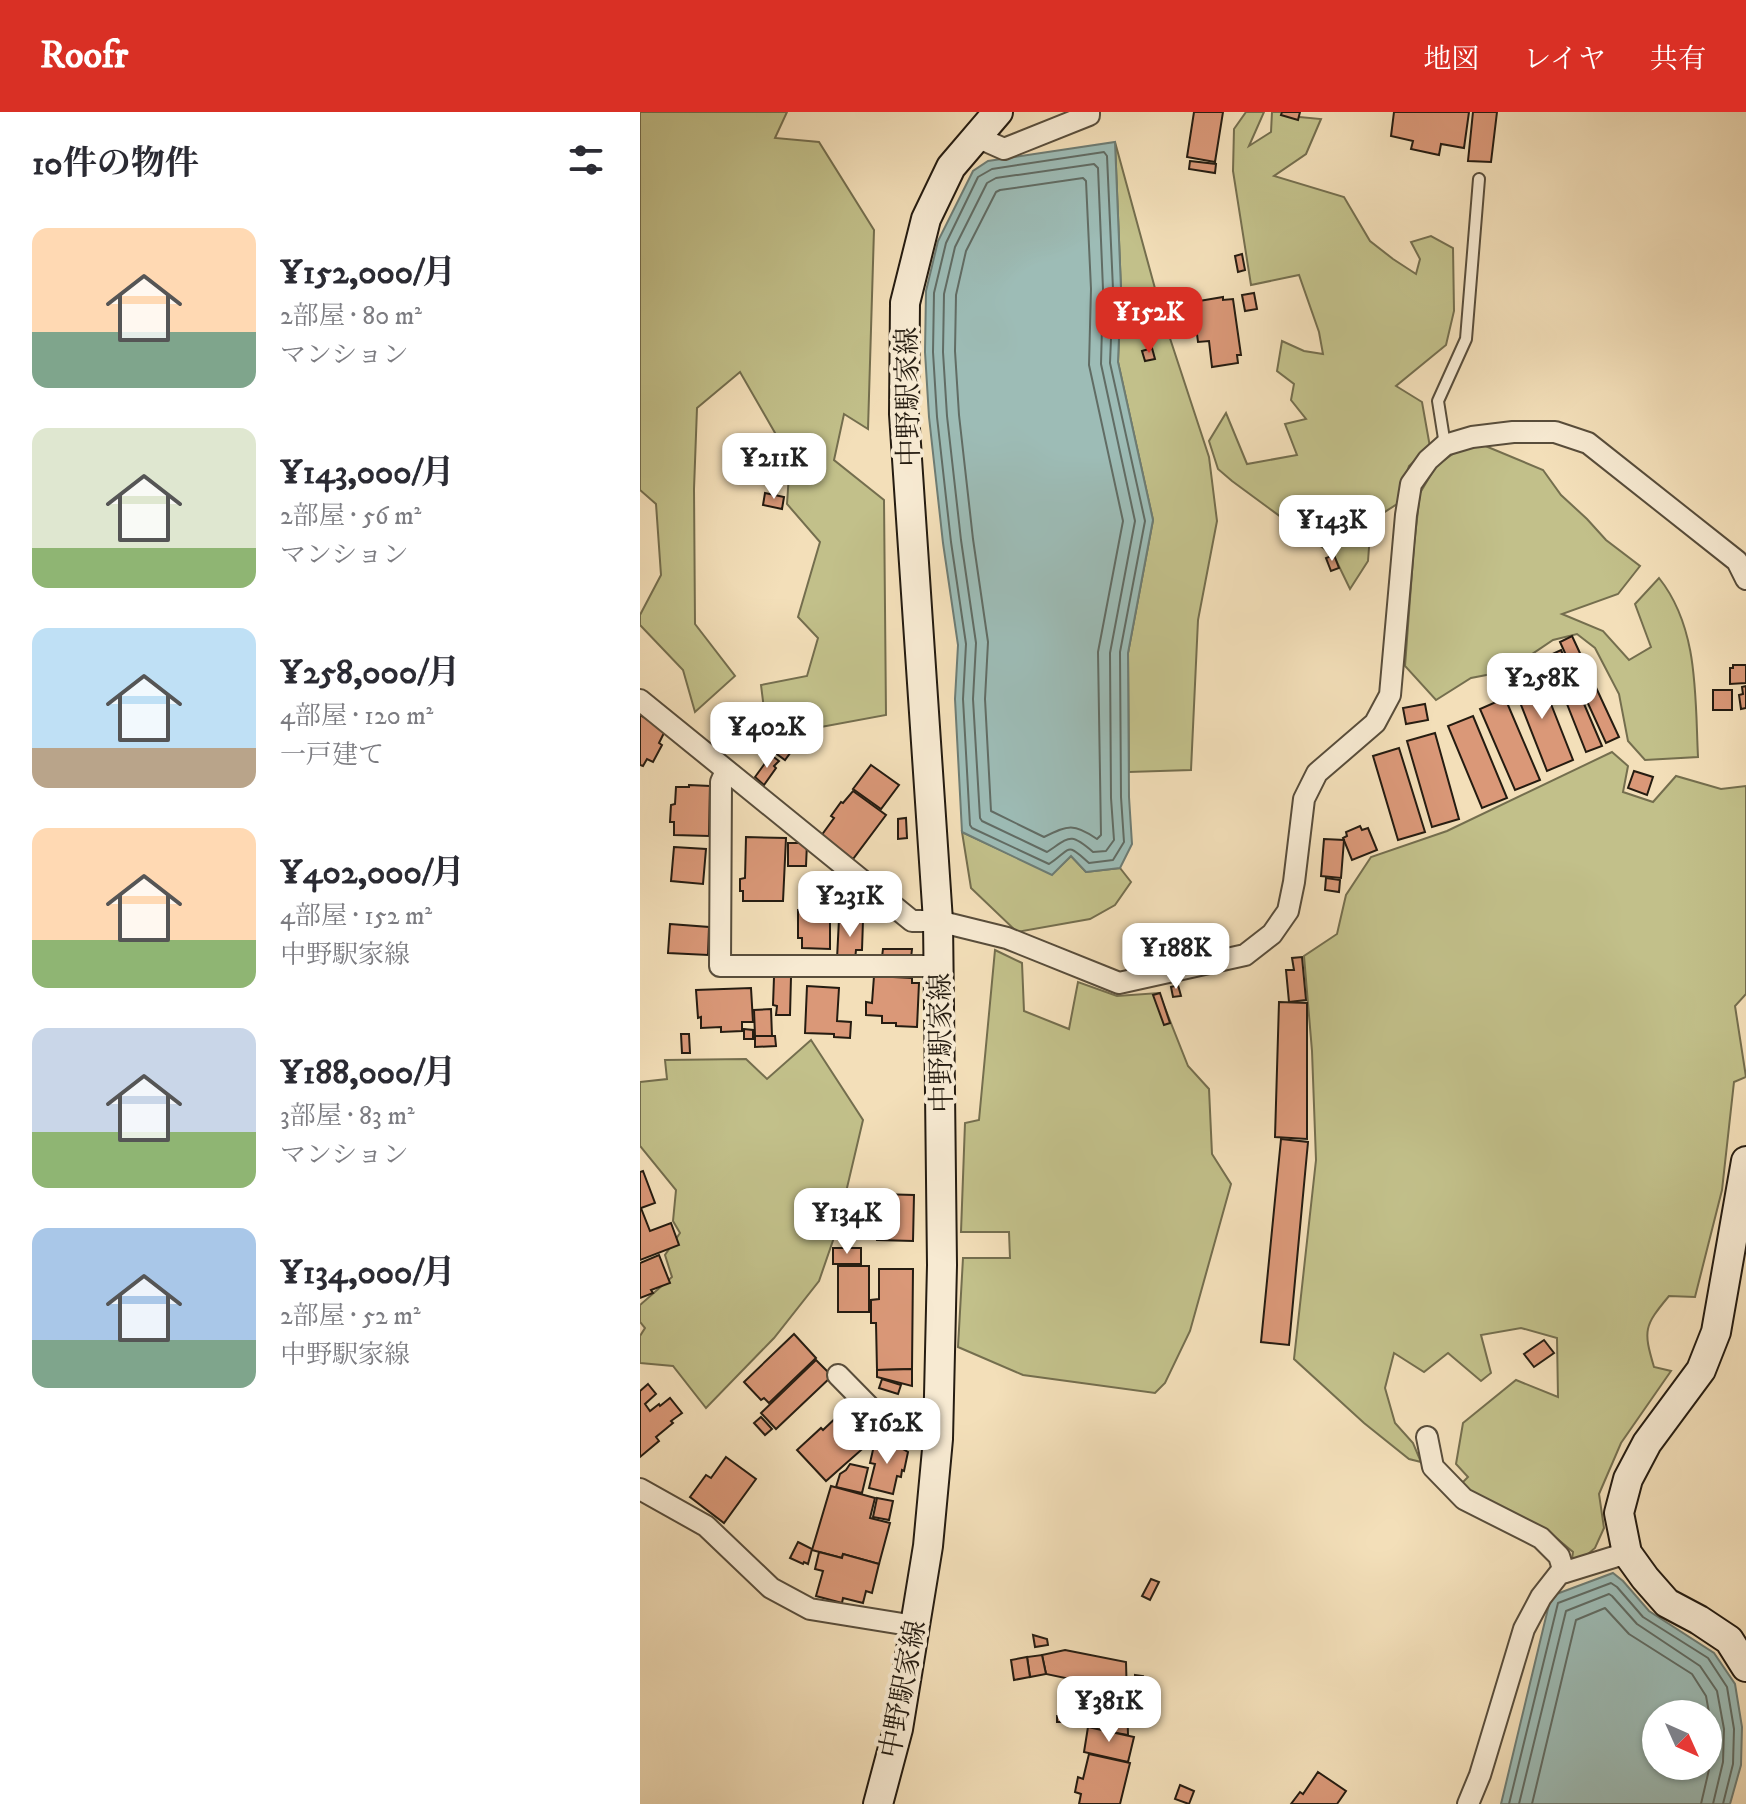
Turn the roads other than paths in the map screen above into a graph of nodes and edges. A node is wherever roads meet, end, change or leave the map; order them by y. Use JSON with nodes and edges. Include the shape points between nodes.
{"nodes":[{"id":1,"x":998,"y":112,"type":"edge"},
{"id":2,"x":1089,"y":112,"type":"edge"},
{"id":3,"x":977,"y":137,"type":"junction"},
{"id":4,"x":1479,"y":179,"type":"dead end"},
{"id":5,"x":1445,"y":445,"type":"junction"},
{"id":6,"x":1746,"y":579,"type":"edge"},
{"id":7,"x":640,"y":700,"type":"edge"},
{"id":8,"x":726,"y":771,"type":"junction"},
{"id":9,"x":938,"y":921,"type":"junction"},
{"id":10,"x":939,"y":966,"type":"junction"},
{"id":11,"x":1746,"y":1161,"type":"edge"},
{"id":12,"x":838,"y":1375,"type":"dead end"},
{"id":13,"x":1427,"y":1437,"type":"dead end"},
{"id":14,"x":938,"y":1439,"type":"junction"},
{"id":15,"x":640,"y":1489,"type":"edge"},
{"id":16,"x":1627,"y":1553,"type":"junction"},
{"id":17,"x":1564,"y":1572,"type":"junction"},
{"id":18,"x":915,"y":1626,"type":"junction"},
{"id":19,"x":1744,"y":1659,"type":"edge"},
{"id":20,"x":878,"y":1804,"type":"edge"},
{"id":21,"x":1468,"y":1804,"type":"edge"}],
"edges":[{"from":1,"to":3,"type":"main road","name":"中野駅家線"},
{"from":2,"to":3,"type":"street","via":[[1004,149]]},
{"from":3,"to":9,"type":"main road","name":"中野駅家線","via":[[951,167],[926,219],[905,303],[904,414]]},
{"from":4,"to":5,"type":"lane","via":[[1466,339],[1438,401]]},
{"from":5,"to":6,"type":"street","via":[[1513,432],[1555,432],[1588,443],[1737,561]]},
{"from":5,"to":9,"type":"street","via":[[1411,484],[1390,695],[1375,723],[1317,773],[1304,799],[1288,911],[1272,934],[1245,955],[1119,983],[1007,938]]},
{"from":7,"to":8,"type":"street"},
{"from":8,"to":9,"type":"street","via":[[912,921]]},
{"from":8,"to":10,"type":"street","via":[[721,782],[720,966]]},
{"from":9,"to":10,"type":"main road","name":"中野駅家線"},
{"from":10,"to":14,"type":"main road","name":"中野駅家線"},
{"from":11,"to":16,"type":"main road","via":[[1716,1332],[1701,1370],[1647,1443],[1628,1479],[1619,1513]]},
{"from":12,"to":14,"type":"street","via":[[895,1433]]},
{"from":13,"to":17,"type":"street","via":[[1433,1467],[1464,1499],[1541,1538],[1559,1556]]},
{"from":14,"to":18,"type":"main road","name":"中野駅家線"},
{"from":15,"to":18,"type":"street","via":[[706,1526],[771,1588],[810,1609]]},
{"from":16,"to":17,"type":"street"},
{"from":16,"to":19,"type":"main road","via":[[1667,1603],[1729,1640]]},
{"from":17,"to":21,"type":"street","via":[[1541,1597],[1524,1629]]},
{"from":18,"to":20,"type":"main road","name":"中野駅家線","via":[[898,1729]]}]}
